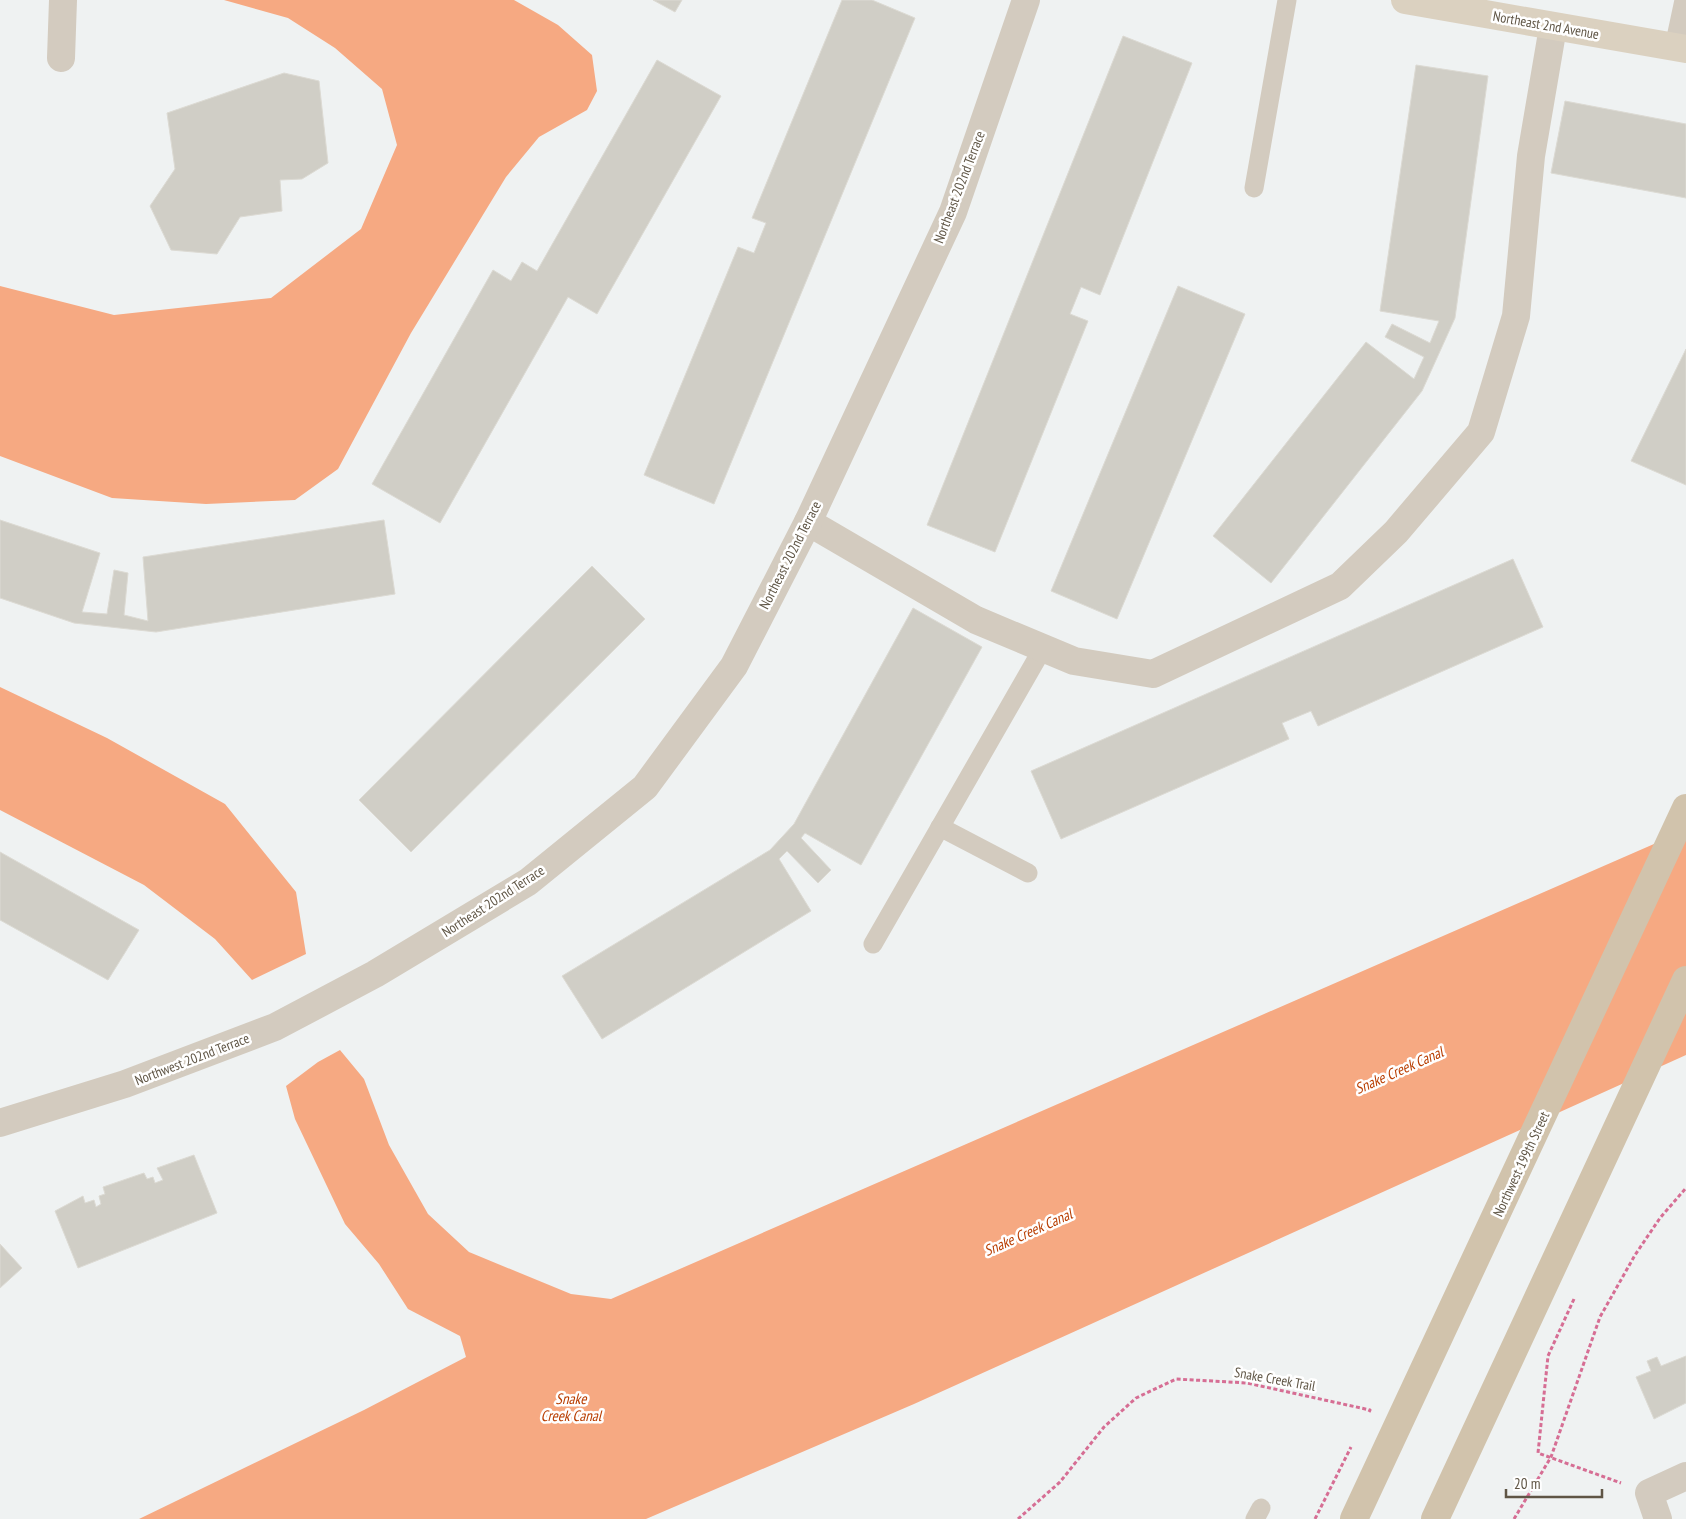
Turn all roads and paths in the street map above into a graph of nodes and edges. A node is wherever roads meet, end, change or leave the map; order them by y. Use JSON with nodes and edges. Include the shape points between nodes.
{"nodes":[{"id":1,"x":63,"y":0,"type":"edge"},
{"id":2,"x":1026,"y":0,"type":"edge"},
{"id":3,"x":1287,"y":0,"type":"edge"},
{"id":4,"x":1406,"y":0,"type":"edge"},
{"id":5,"x":1684,"y":0,"type":"edge"},
{"id":6,"x":1553,"y":27,"type":"junction"},
{"id":7,"x":1680,"y":48,"type":"edge"},
{"id":8,"x":61,"y":58,"type":"dead end"},
{"id":9,"x":1254,"y":188,"type":"dead end"},
{"id":10,"x":808,"y":522,"type":"junction"},
{"id":11,"x":1043,"y":648,"type":"junction"},
{"id":12,"x":1686,"y":808,"type":"edge"},
{"id":13,"x":940,"y":826,"type":"junction"},
{"id":14,"x":1028,"y":873,"type":"dead end"},
{"id":15,"x":873,"y":944,"type":"dead end"},
{"id":16,"x":375,"y":974,"type":"joint"},
{"id":17,"x":1686,"y":980,"type":"edge"},
{"id":18,"x":0,"y":1123,"type":"edge"},
{"id":19,"x":1686,"y":1188,"type":"edge"},
{"id":20,"x":1576,"y":1294,"type":"dead end"},
{"id":21,"x":1366,"y":1418,"type":"dead end"},
{"id":22,"x":1353,"y":1443,"type":"dead end"},
{"id":23,"x":1551,"y":1457,"type":"junction"},
{"id":24,"x":1686,"y":1476,"type":"edge"},
{"id":25,"x":1649,"y":1493,"type":"junction"},
{"id":26,"x":1018,"y":1519,"type":"edge"},
{"id":27,"x":1315,"y":1519,"type":"edge"},
{"id":28,"x":1354,"y":1519,"type":"edge"},
{"id":29,"x":1436,"y":1519,"type":"edge"},
{"id":30,"x":1514,"y":1519,"type":"edge"},
{"id":31,"x":1658,"y":1519,"type":"edge"}],
"edges":[{"from":1,"to":8,"type":"street"},
{"from":2,"to":10,"type":"street","name":"Northeast 202nd Terrace","via":[[953,212]]},
{"from":3,"to":9,"type":"lane"},
{"from":4,"to":6,"type":"street","name":"Northeast 2nd Avenue"},
{"from":5,"to":7,"type":"lane"},
{"from":6,"to":7,"type":"street","name":"Northeast 2nd Avenue"},
{"from":6,"to":11,"type":"street","via":[[1530,156],[1516,316],[1481,432],[1396,532],[1340,586],[1153,674],[1074,661]]},
{"from":10,"to":11,"type":"street","via":[[976,620]]},
{"from":10,"to":16,"type":"street","name":"Northeast 202nd Terrace","via":[[734,666],[645,787],[528,882]]},
{"from":11,"to":13,"type":"lane"},
{"from":12,"to":28,"type":"main road","name":"Northwest 199th Street"},
{"from":13,"to":14,"type":"lane"},
{"from":13,"to":15,"type":"lane"},
{"from":16,"to":18,"type":"street","name":"Northwest 202nd Terrace","via":[[275,1027],[124,1084]]},
{"from":17,"to":29,"type":"main road"},
{"from":19,"to":23,"type":"path","via":[[1660,1218],[1635,1255],[1600,1317]]},
{"from":20,"to":23,"type":"path","via":[[1548,1356],[1538,1453]]},
{"from":21,"to":26,"type":"path","name":"Snake Creek Trail","via":[[1370,1410],[1247,1383],[1176,1379],[1136,1398],[1104,1427],[1060,1482]]},
{"from":22,"to":27,"type":"path"},
{"from":23,"to":25,"type":"path"},
{"from":23,"to":30,"type":"path"},
{"from":24,"to":25,"type":"street"},
{"from":25,"to":31,"type":"street"}]}
